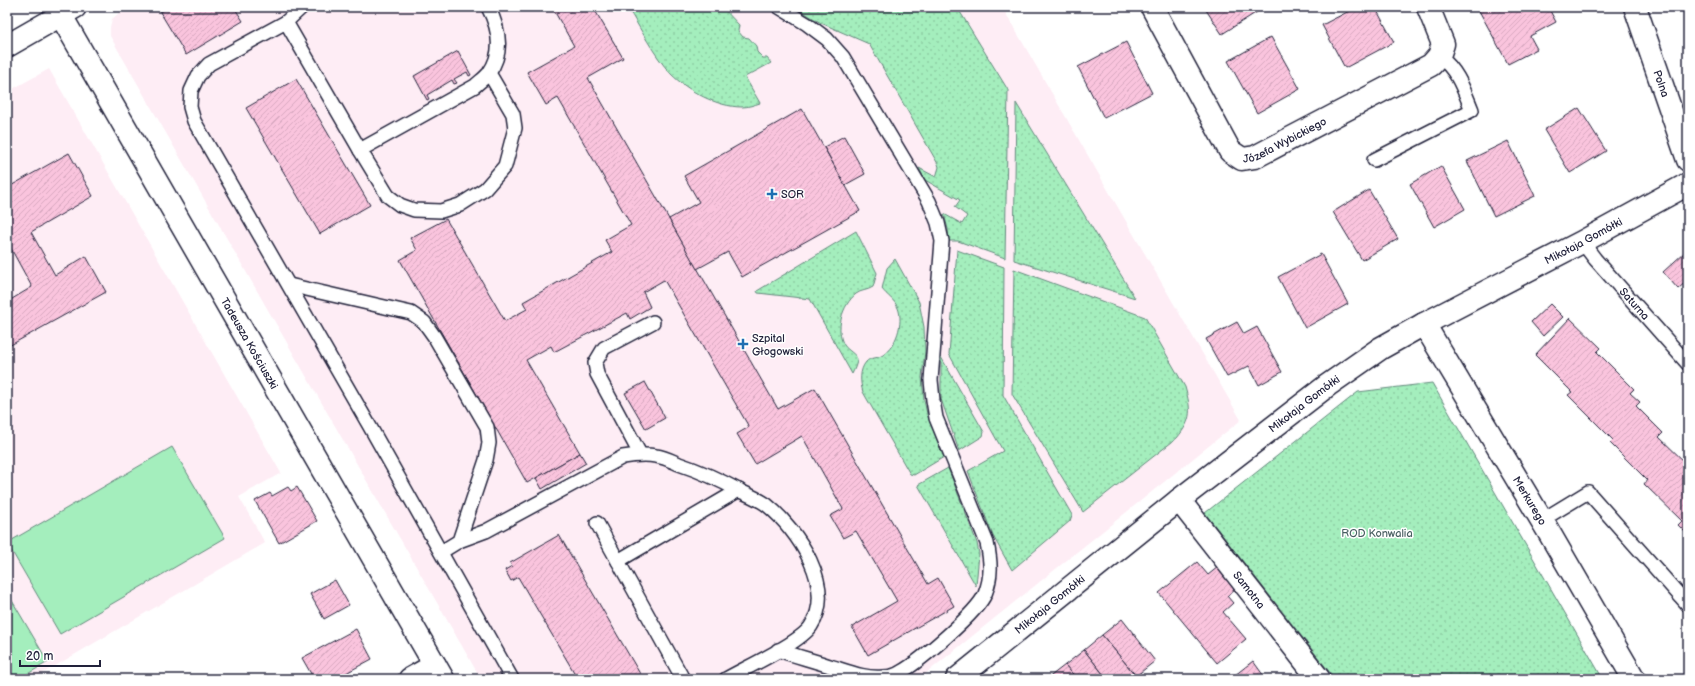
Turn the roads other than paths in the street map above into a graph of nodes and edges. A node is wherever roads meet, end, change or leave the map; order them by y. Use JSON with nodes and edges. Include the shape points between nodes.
{"nodes":[{"id":1,"x":302,"y":7,"type":"edge"},
{"id":2,"x":488,"y":7,"type":"edge"},
{"id":3,"x":779,"y":7,"type":"edge"},
{"id":4,"x":1152,"y":7,"type":"edge"},
{"id":5,"x":1428,"y":7,"type":"edge"},
{"id":6,"x":1635,"y":7,"type":"edge"},
{"id":7,"x":64,"y":10,"type":"edge"},
{"id":8,"x":286,"y":22,"type":"junction"},
{"id":9,"x":7,"y":46,"type":"edge"},
{"id":10,"x":1439,"y":56,"type":"junction"},
{"id":11,"x":489,"y":73,"type":"junction"},
{"id":12,"x":360,"y":150,"type":"junction"},
{"id":13,"x":1374,"y":160,"type":"dead end"},
{"id":14,"x":1688,"y":160,"type":"edge"},
{"id":15,"x":1688,"y":184,"type":"edge"},
{"id":16,"x":1582,"y":242,"type":"junction"},
{"id":17,"x":289,"y":285,"type":"junction"},
{"id":18,"x":653,"y":322,"type":"dead end"},
{"id":19,"x":1424,"y":324,"type":"junction"},
{"id":20,"x":1688,"y":364,"type":"edge"},
{"id":21,"x":640,"y":454,"type":"junction"},
{"id":22,"x":739,"y":490,"type":"junction"},
{"id":23,"x":1179,"y":500,"type":"junction"},
{"id":24,"x":1542,"y":520,"type":"junction"},
{"id":25,"x":596,"y":523,"type":"dead end"},
{"id":26,"x":459,"y":541,"type":"junction"},
{"id":27,"x":441,"y":552,"type":"junction"},
{"id":28,"x":618,"y":561,"type":"junction"},
{"id":29,"x":1688,"y":605,"type":"edge"},
{"id":30,"x":778,"y":650,"type":"junction"},
{"id":31,"x":439,"y":672,"type":"edge"},
{"id":32,"x":410,"y":679,"type":"edge"},
{"id":33,"x":512,"y":679,"type":"edge"},
{"id":34,"x":683,"y":679,"type":"edge"},
{"id":35,"x":726,"y":679,"type":"edge"},
{"id":36,"x":958,"y":679,"type":"edge"},
{"id":37,"x":1319,"y":679,"type":"edge"},
{"id":38,"x":1634,"y":679,"type":"edge"}],
"edges":[{"from":1,"to":8,"type":"lane"},
{"from":2,"to":11,"type":"lane","via":[[498,29],[499,45]]},
{"from":3,"to":30,"type":"lane","via":[[827,39],[843,58],[929,201],[938,223],[942,241],[931,380],[933,400],[936,418],[987,543],[991,562],[988,584],[978,606],[900,673],[884,678],[871,677]]},
{"from":4,"to":10,"type":"street","name":"Józefa Wybickiego","via":[[1230,151],[1242,159],[1262,153],[1430,65]]},
{"from":5,"to":10,"type":"street","via":[[1442,44]]},
{"from":6,"to":14,"type":"street","name":"Polna"},
{"from":7,"to":9,"type":"street"},
{"from":7,"to":31,"type":"street","name":"Tadeusza Kościuszki"},
{"from":8,"to":12,"type":"lane"},
{"from":8,"to":17,"type":"lane","via":[[209,64],[198,76],[192,91],[190,107],[194,121]]},
{"from":10,"to":13,"type":"lane","via":[[1451,65],[1472,110]]},
{"from":11,"to":12,"type":"lane","via":[[475,86]]},
{"from":11,"to":12,"type":"lane","via":[[513,114],[514,135],[505,166],[485,189],[460,205],[441,211],[414,210],[400,205],[388,196]]},
{"from":15,"to":16,"type":"street","name":"Mikołaja Gomółki"},
{"from":16,"to":19,"type":"street","name":"Mikołaja Gomółki"},
{"from":16,"to":20,"type":"lane","name":"Saturna"},
{"from":17,"to":26,"type":"lane","via":[[411,313],[424,322],[434,336],[487,427],[489,443],[486,460]]},
{"from":17,"to":27,"type":"lane"},
{"from":18,"to":21,"type":"lane","via":[[604,348],[595,363],[597,374]]},
{"from":19,"to":23,"type":"street","name":"Mikołaja Gomółki","via":[[1381,348],[1328,385]]},
{"from":19,"to":24,"type":"street","name":"Merkurego"},
{"from":21,"to":22,"type":"lane","via":[[658,456],[707,474]]},
{"from":21,"to":26,"type":"lane","via":[[623,457],[486,532]]},
{"from":22,"to":28,"type":"lane"},
{"from":22,"to":30,"type":"lane","via":[[765,504],[782,519],[812,566],[820,587],[820,604],[810,627]]},
{"from":23,"to":36,"type":"street","name":"Mikołaja Gomółki"},
{"from":23,"to":37,"type":"street","name":"Samotna"},
{"from":24,"to":29,"type":"lane","via":[[1588,492]]},
{"from":24,"to":38,"type":"street","name":"Merkurego"},
{"from":25,"to":28,"type":"lane"},
{"from":26,"to":27,"type":"lane"},
{"from":27,"to":33,"type":"lane"},
{"from":28,"to":34,"type":"lane"},
{"from":30,"to":35,"type":"lane"},
{"from":31,"to":32,"type":"street"}]}
